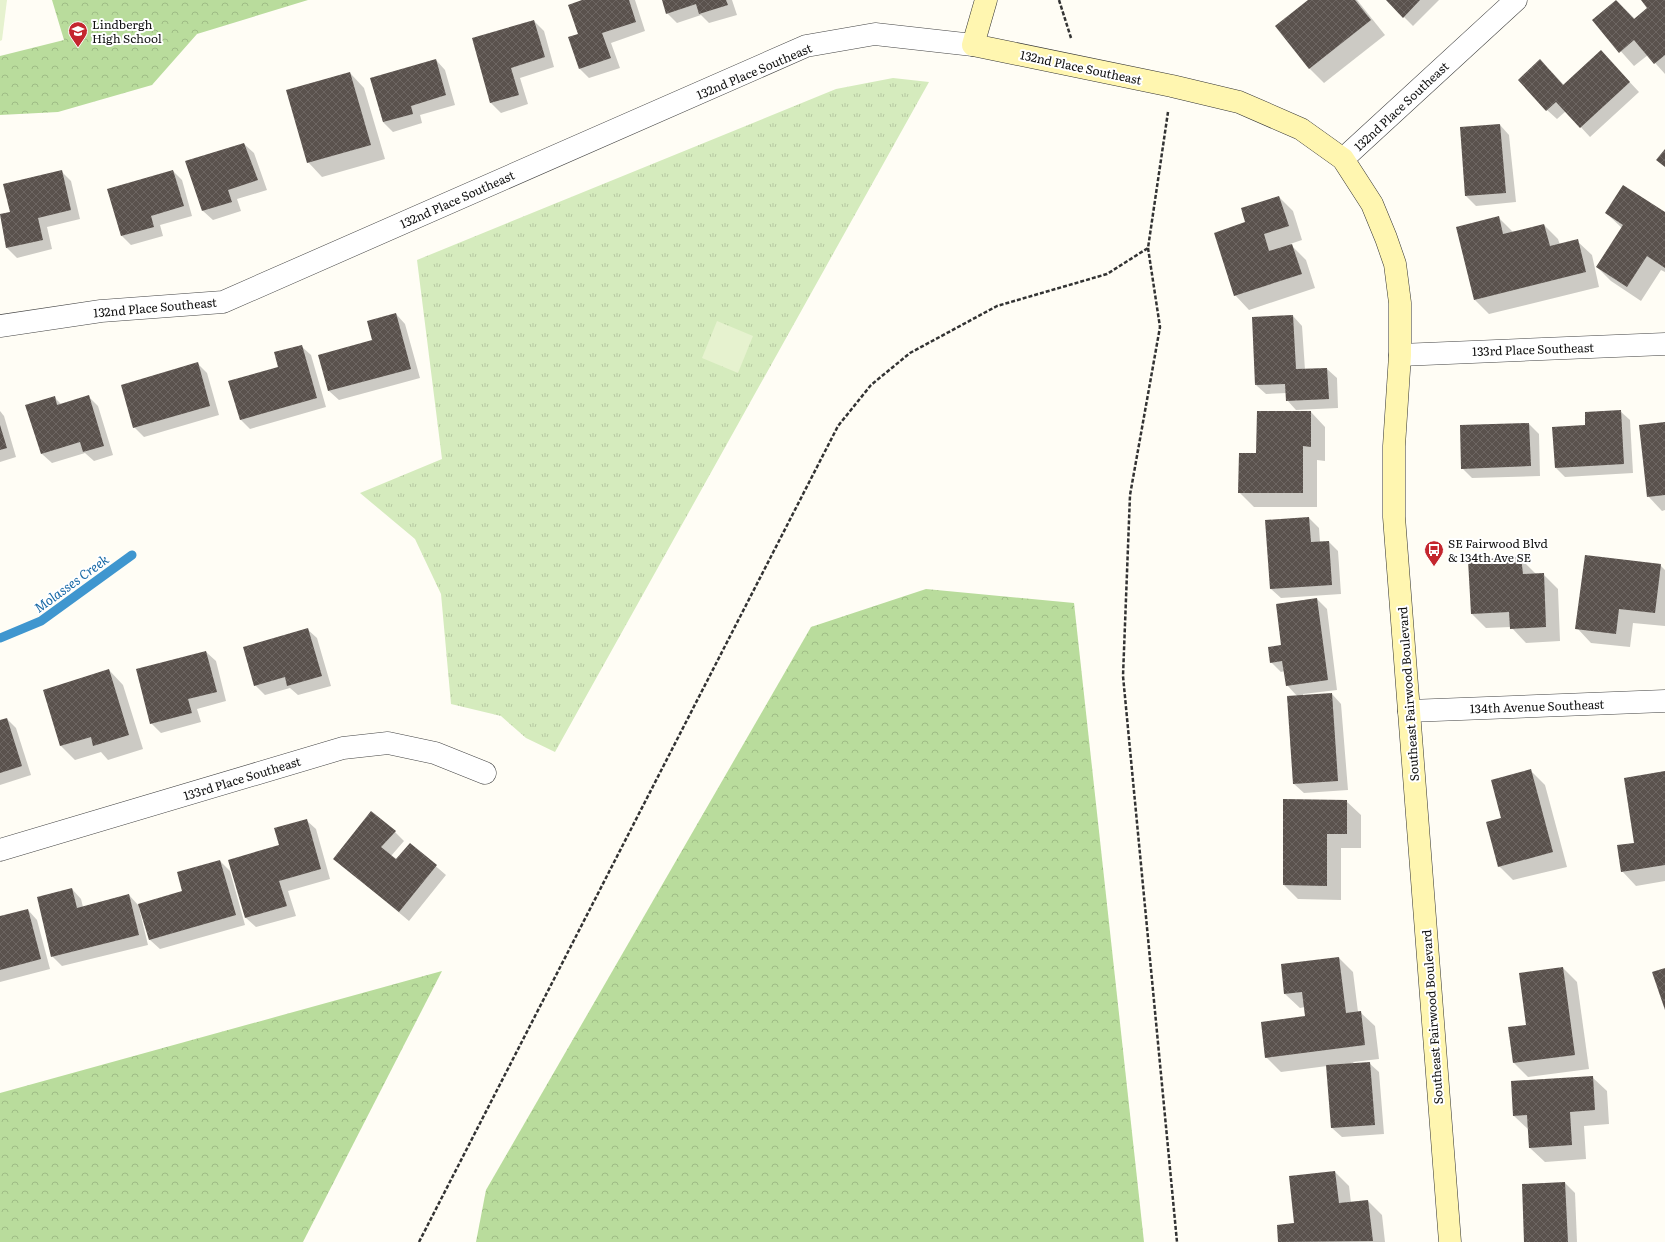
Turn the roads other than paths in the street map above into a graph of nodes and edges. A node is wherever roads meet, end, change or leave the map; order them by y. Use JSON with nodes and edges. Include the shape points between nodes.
{"nodes":[{"id":1,"x":986,"y":0,"type":"edge"},
{"id":2,"x":1516,"y":0,"type":"edge"},
{"id":3,"x":973,"y":45,"type":"junction"},
{"id":4,"x":1343,"y":159,"type":"junction"},
{"id":5,"x":0,"y":326,"type":"edge"},
{"id":6,"x":1665,"y":344,"type":"edge"},
{"id":7,"x":1400,"y":355,"type":"junction"},
{"id":8,"x":1665,"y":701,"type":"edge"},
{"id":9,"x":1409,"y":711,"type":"junction"},
{"id":10,"x":485,"y":774,"type":"dead end"},
{"id":11,"x":0,"y":850,"type":"edge"},
{"id":12,"x":1450,"y":1242,"type":"edge"}],
"edges":[{"from":1,"to":3,"type":"street"},
{"from":2,"to":4,"type":"street","name":"132nd Place Southeast"},
{"from":3,"to":4,"type":"street","name":"132nd Place Southeast","via":[[1238,102],[1302,129]]},
{"from":3,"to":5,"type":"street","name":"132nd Place Southeast","via":[[875,34],[806,46],[223,302],[101,311]]},
{"from":4,"to":7,"type":"street","name":"Southeast Fairwood Boulevard","via":[[1372,204],[1394,264],[1400,303]]},
{"from":6,"to":7,"type":"street","name":"133rd Place Southeast"},
{"from":7,"to":9,"type":"street","name":"Southeast Fairwood Boulevard","via":[[1394,446],[1394,517]]},
{"from":8,"to":9,"type":"street","name":"134th Avenue Southeast"},
{"from":9,"to":12,"type":"street","name":"Southeast Fairwood Boulevard"},
{"from":10,"to":11,"type":"street","name":"133rd Place Southeast","via":[[435,753],[388,743],[343,748]]}]}
